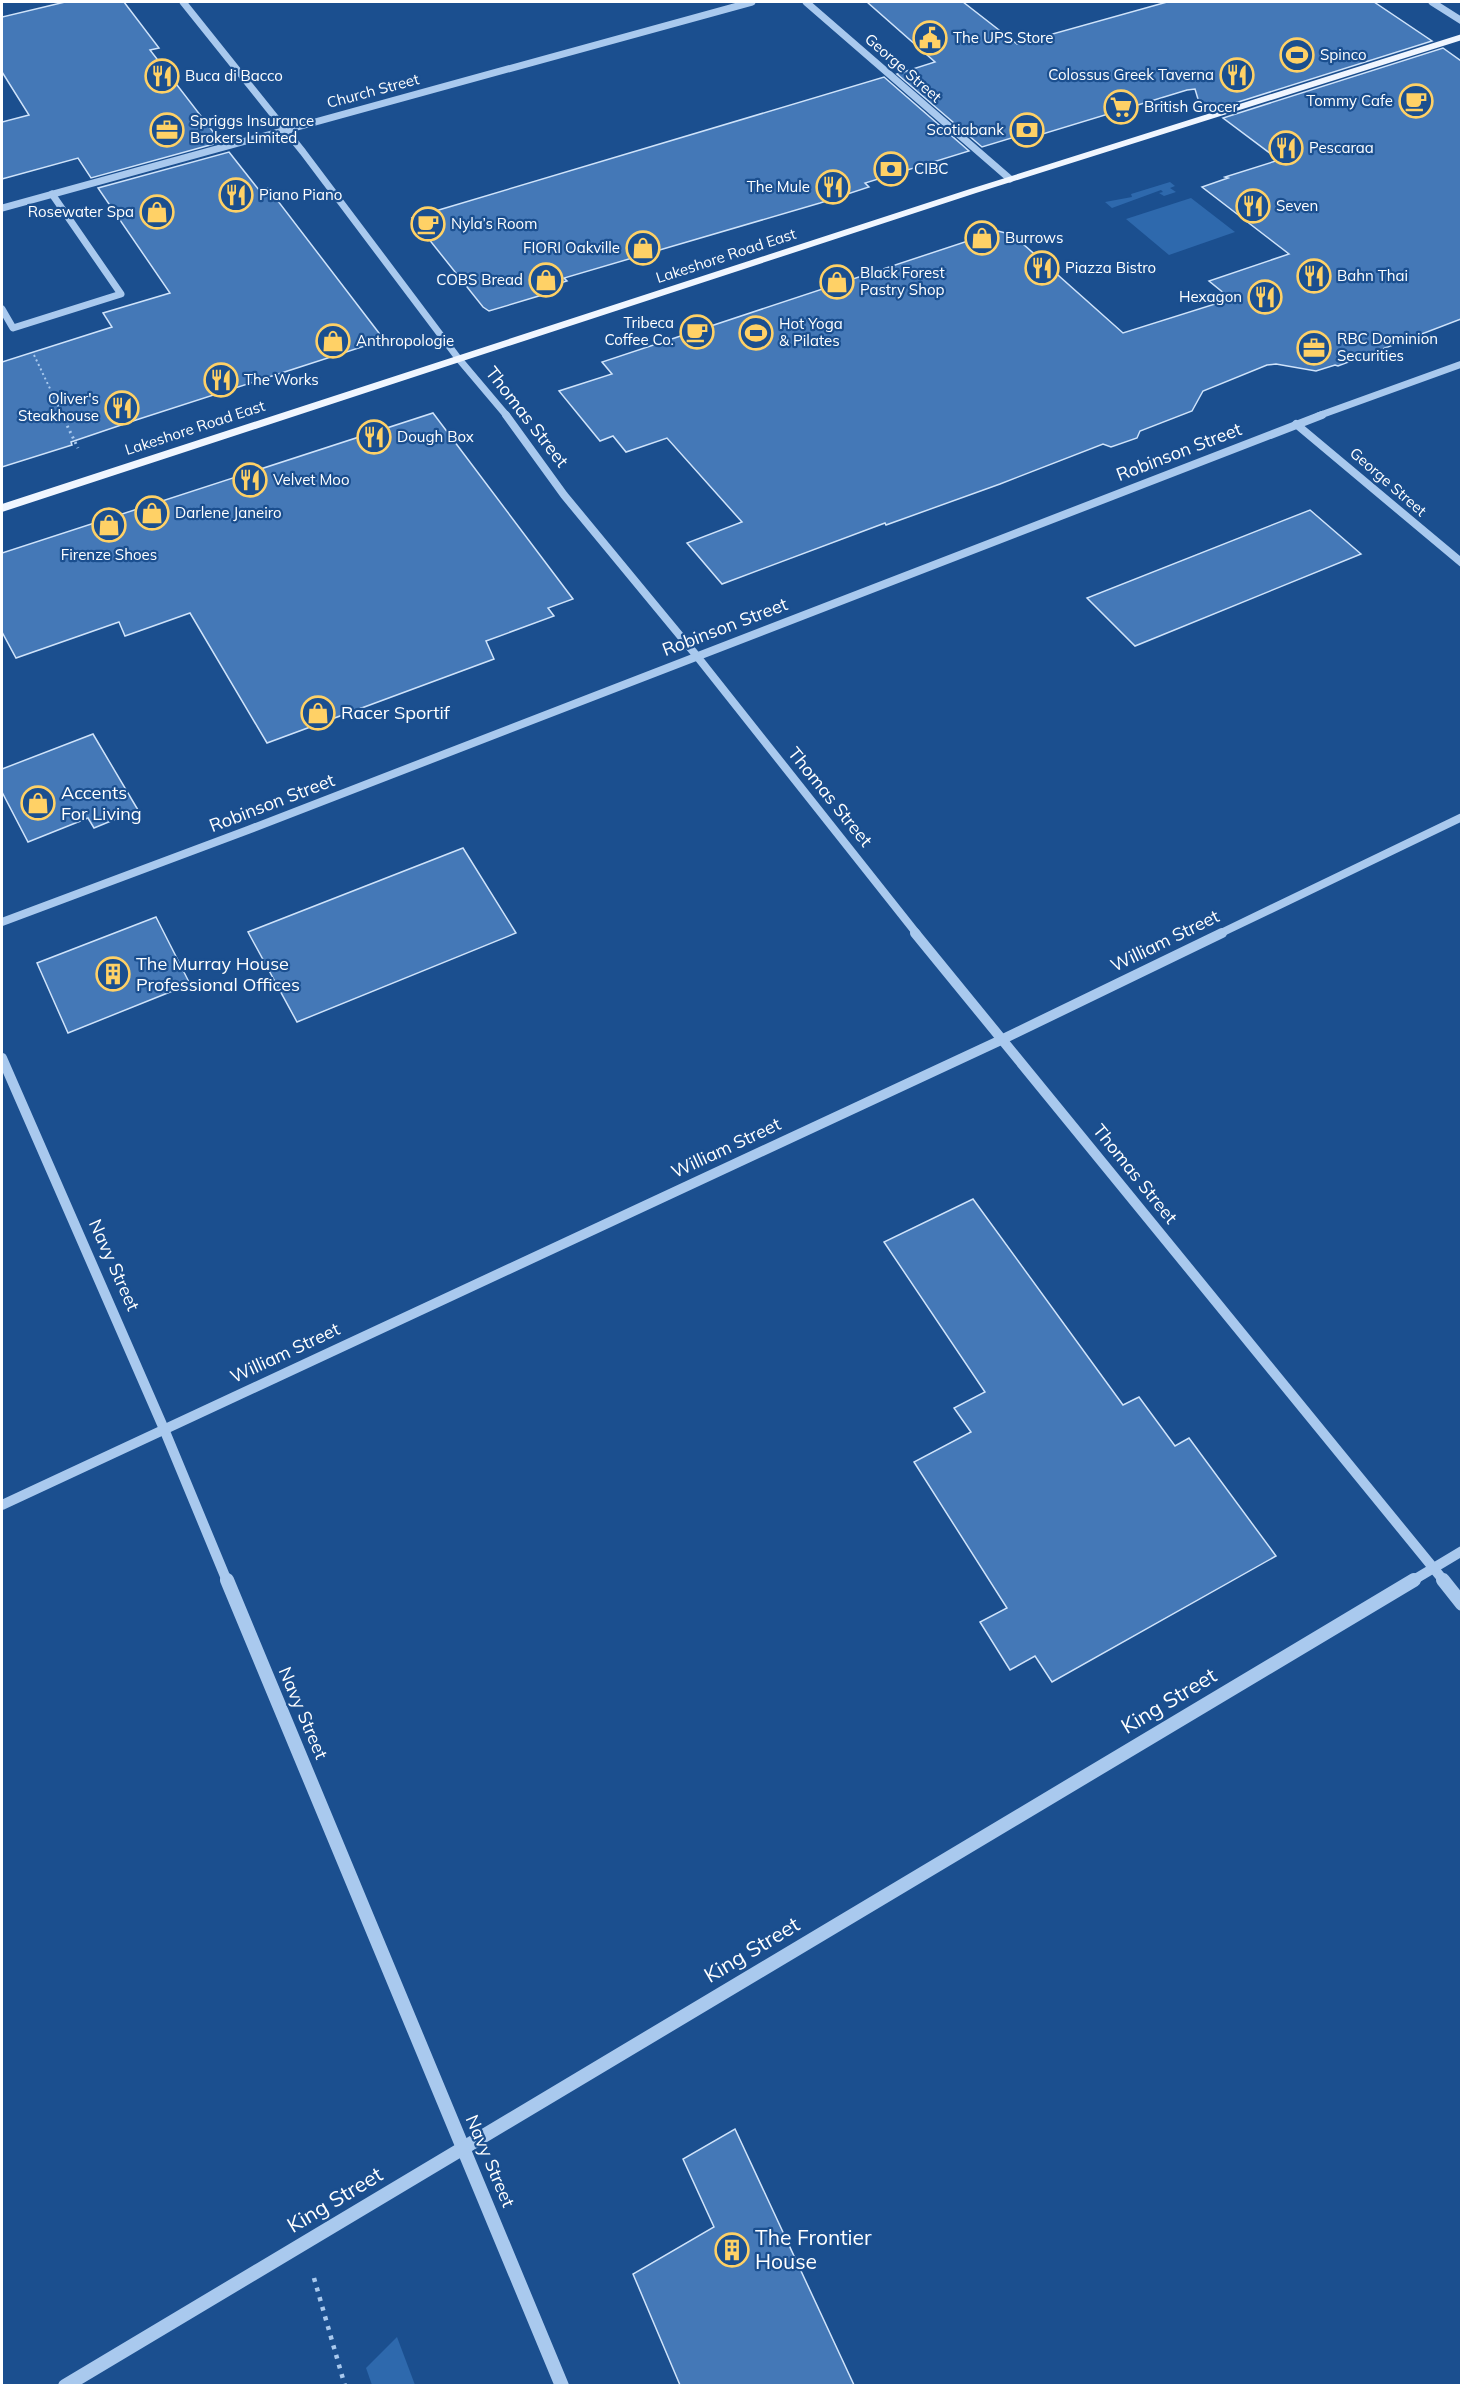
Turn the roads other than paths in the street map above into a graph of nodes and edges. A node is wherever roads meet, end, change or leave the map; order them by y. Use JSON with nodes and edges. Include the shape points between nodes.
{"nodes":[{"id":1,"x":183,"y":2,"type":"edge"},
{"id":2,"x":752,"y":2,"type":"edge"},
{"id":3,"x":806,"y":2,"type":"edge"},
{"id":4,"x":1432,"y":2,"type":"edge"},
{"id":5,"x":1461,"y":21,"type":"edge"},
{"id":6,"x":1461,"y":37,"type":"edge"},
{"id":7,"x":284,"y":129,"type":"junction"},
{"id":8,"x":1010,"y":179,"type":"junction"},
{"id":9,"x":52,"y":194,"type":"junction"},
{"id":10,"x":2,"y":208,"type":"edge"},
{"id":11,"x":2,"y":309,"type":"edge"},
{"id":12,"x":458,"y":358,"type":"junction"},
{"id":13,"x":1461,"y":364,"type":"edge"},
{"id":14,"x":1296,"y":424,"type":"junction"},
{"id":15,"x":2,"y":508,"type":"edge"},
{"id":16,"x":1461,"y":563,"type":"edge"},
{"id":17,"x":696,"y":655,"type":"junction"},
{"id":18,"x":1461,"y":817,"type":"edge"},
{"id":19,"x":2,"y":922,"type":"edge"},
{"id":20,"x":1001,"y":1040,"type":"junction"},
{"id":21,"x":2,"y":1058,"type":"edge"},
{"id":22,"x":164,"y":1429,"type":"junction"},
{"id":23,"x":2,"y":1505,"type":"edge"},
{"id":24,"x":1461,"y":1551,"type":"edge"},
{"id":25,"x":1434,"y":1568,"type":"junction"},
{"id":26,"x":1461,"y":1604,"type":"edge"},
{"id":27,"x":463,"y":2147,"type":"junction"},
{"id":28,"x":64,"y":2385,"type":"edge"},
{"id":29,"x":562,"y":2385,"type":"edge"}],
"edges":[{"from":1,"to":7,"type":"street","name":"Thomas Street"},
{"from":2,"to":7,"type":"street","name":"Church Street"},
{"from":3,"to":8,"type":"street","name":"George Street"},
{"from":4,"to":5,"type":"street"},
{"from":6,"to":8,"type":"main road","name":"Lakeshore Road East"},
{"from":7,"to":9,"type":"street","name":"Church Street"},
{"from":7,"to":12,"type":"street","name":"Thomas Street"},
{"from":8,"to":12,"type":"main road","name":"Lakeshore Road East"},
{"from":9,"to":10,"type":"street","name":"Church Street"},
{"from":9,"to":11,"type":"street","via":[[121,294],[13,328]]},
{"from":12,"to":15,"type":"main road","name":"Lakeshore Road East"},
{"from":12,"to":17,"type":"street","name":"Thomas Street"},
{"from":13,"to":14,"type":"street","name":"Robinson Street"},
{"from":14,"to":16,"type":"street","name":"George Street"},
{"from":14,"to":17,"type":"street","name":"Robinson Street"},
{"from":17,"to":19,"type":"street","name":"Robinson Street"},
{"from":17,"to":20,"type":"street","name":"Thomas Street"},
{"from":18,"to":20,"type":"street","name":"William Street"},
{"from":20,"to":22,"type":"street","name":"William Street"},
{"from":20,"to":25,"type":"street","name":"Thomas Street"},
{"from":21,"to":22,"type":"street","name":"Navy Street"},
{"from":22,"to":23,"type":"street","name":"William Street"},
{"from":22,"to":27,"type":"street","name":"Navy Street"},
{"from":24,"to":25,"type":"street","name":"King Street"},
{"from":25,"to":26,"type":"street","name":"Thomas Street"},
{"from":25,"to":27,"type":"street","name":"King Street"},
{"from":27,"to":28,"type":"street","name":"King Street"},
{"from":27,"to":29,"type":"street","name":"Navy Street"}]}
